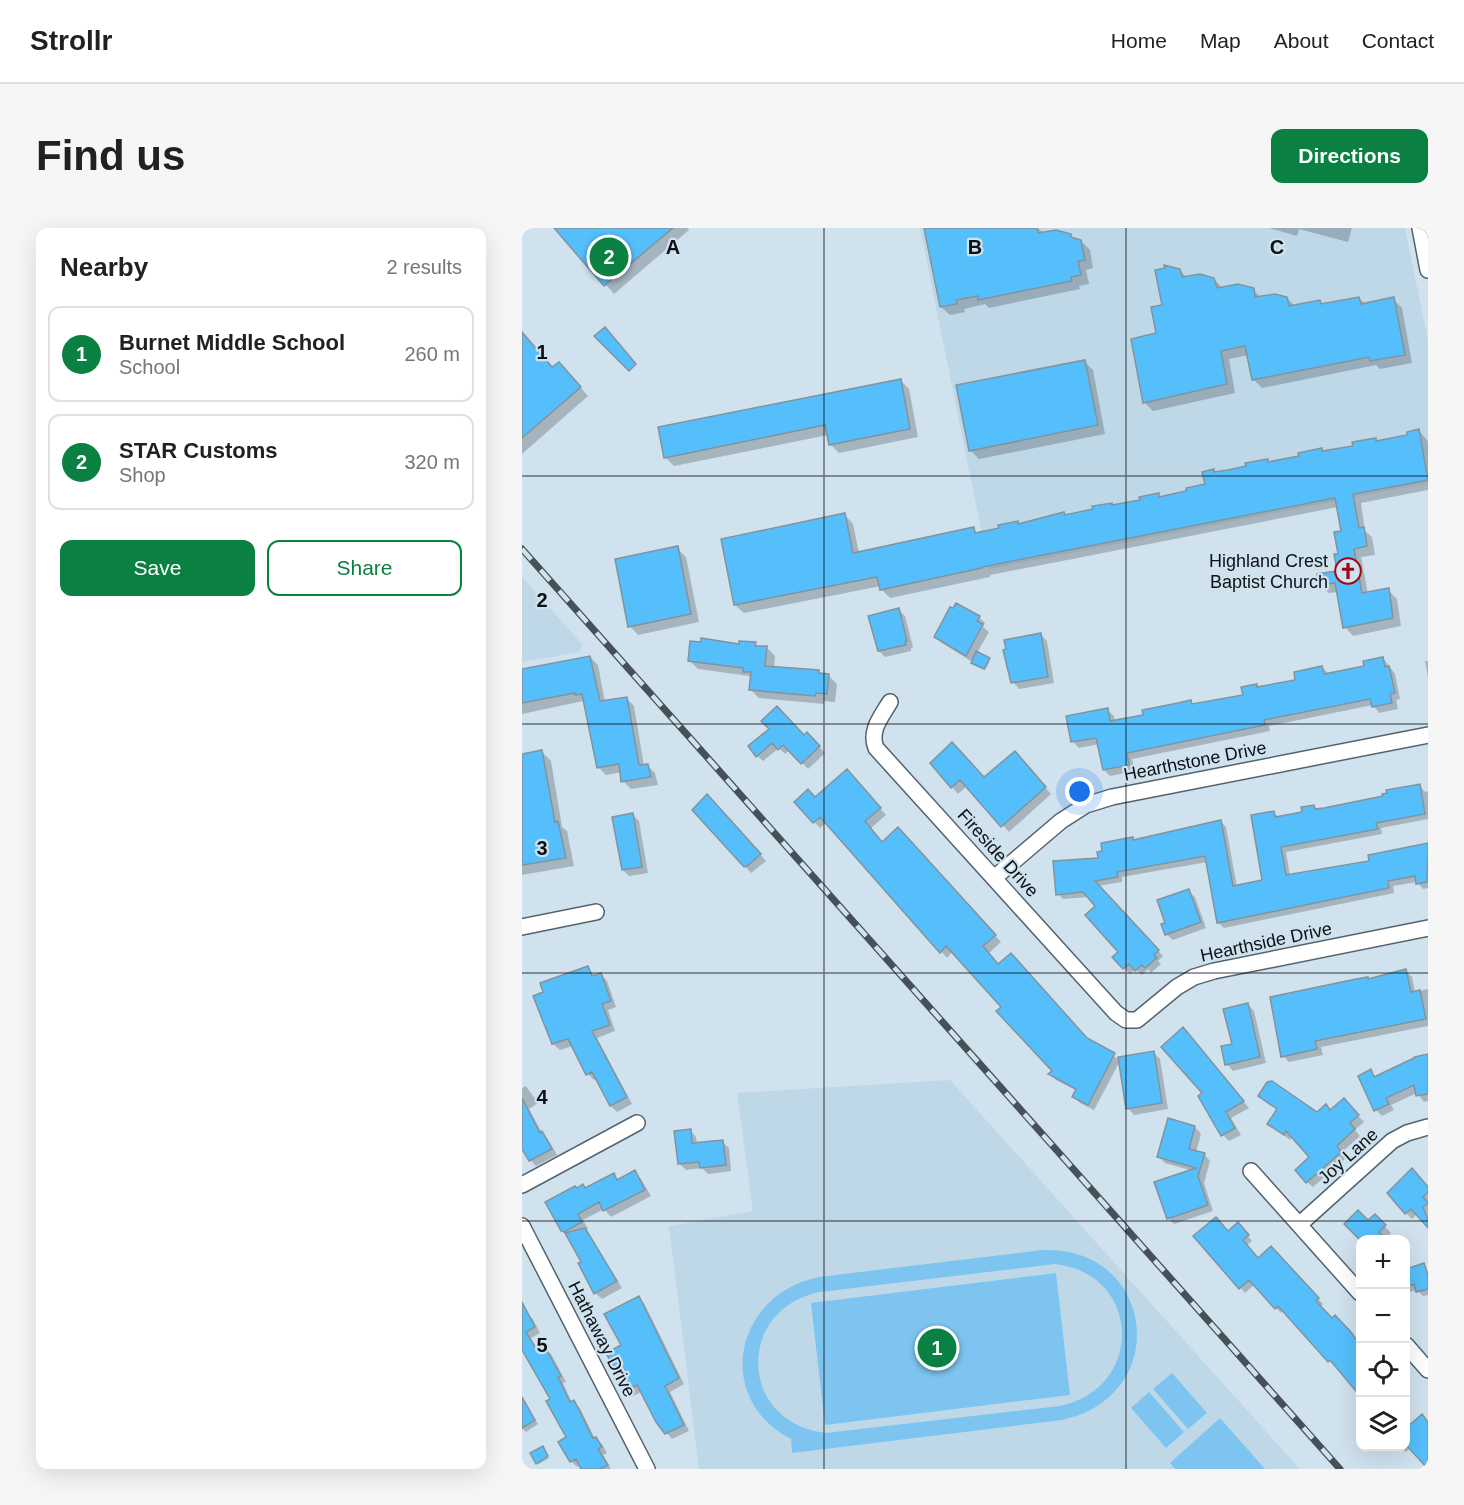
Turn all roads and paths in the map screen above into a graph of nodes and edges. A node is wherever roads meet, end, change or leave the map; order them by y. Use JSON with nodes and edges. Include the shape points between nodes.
{"nodes":[{"id":1,"x":1420,"y":228,"type":"edge"},
{"id":2,"x":1428,"y":270,"type":"edge"},
{"id":3,"x":890,"y":702,"type":"dead end"},
{"id":4,"x":1428,"y":735,"type":"edge"},
{"id":5,"x":994,"y":878,"type":"junction"},
{"id":6,"x":596,"y":912,"type":"dead end"},
{"id":7,"x":522,"y":927,"type":"edge"},
{"id":8,"x":1428,"y":928,"type":"edge"},
{"id":9,"x":1126,"y":1020,"type":"joint"},
{"id":10,"x":637,"y":1123,"type":"dead end"},
{"id":11,"x":1428,"y":1128,"type":"edge"},
{"id":12,"x":1251,"y":1171,"type":"dead end"},
{"id":13,"x":522,"y":1185,"type":"edge"},
{"id":14,"x":1300,"y":1224,"type":"junction"},
{"id":15,"x":522,"y":1226,"type":"edge"},
{"id":16,"x":1357,"y":1289,"type":"edge"},
{"id":17,"x":1410,"y":1347,"type":"edge"},
{"id":18,"x":1425,"y":1359,"type":"edge"},
{"id":19,"x":647,"y":1469,"type":"edge"}],
"edges":[{"from":1,"to":2,"type":"street"},
{"from":3,"to":5,"type":"street","name":"Fireside Drive","via":[[874,731],[876,748]]},
{"from":4,"to":5,"type":"street","name":"Hearthstone Drive","via":[[1086,805],[1061,821]]},
{"from":5,"to":9,"type":"street","name":"Fireside Drive"},
{"from":6,"to":7,"type":"street"},
{"from":8,"to":9,"type":"street","name":"Hearthside Drive","via":[[1194,977],[1137,1020]]},
{"from":10,"to":13,"type":"street"},
{"from":11,"to":14,"type":"street","name":"Joy Lane","via":[[1392,1141]]},
{"from":12,"to":14,"type":"street"},
{"from":14,"to":16,"type":"street"},
{"from":15,"to":19,"type":"street","name":"Hathaway Drive"},
{"from":17,"to":18,"type":"street"}]}
